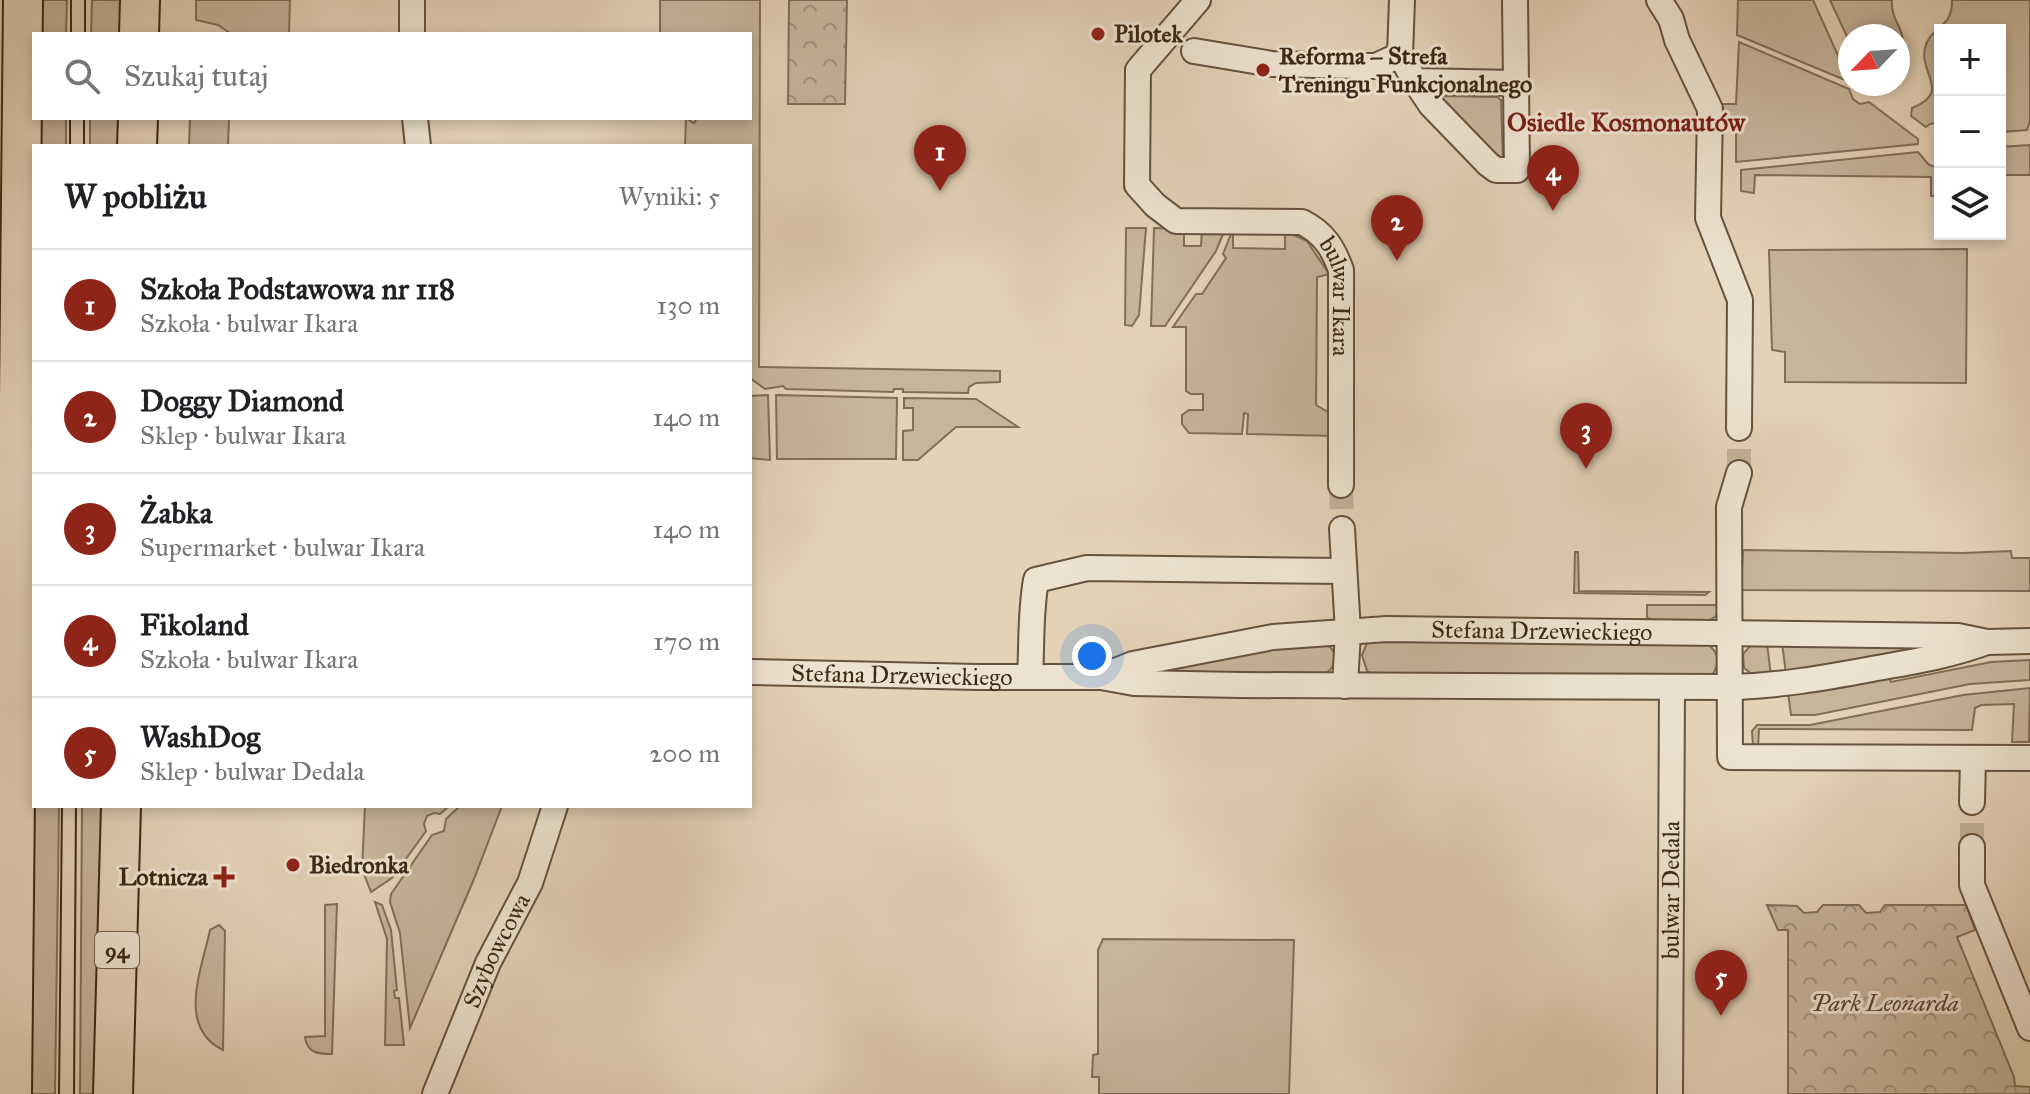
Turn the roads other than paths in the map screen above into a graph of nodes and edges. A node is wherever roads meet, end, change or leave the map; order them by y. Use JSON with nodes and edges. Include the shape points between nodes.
{"nodes":[{"id":1,"x":23,"y":0,"type":"edge"},
{"id":2,"x":140,"y":0,"type":"edge"},
{"id":3,"x":412,"y":0,"type":"edge"},
{"id":4,"x":1198,"y":0,"type":"edge"},
{"id":5,"x":1402,"y":0,"type":"edge"},
{"id":6,"x":1515,"y":0,"type":"edge"},
{"id":7,"x":1659,"y":0,"type":"edge"},
{"id":8,"x":139,"y":32,"type":"edge"},
{"id":9,"x":412,"y":32,"type":"edge"},
{"id":10,"x":1194,"y":51,"type":"dead end"},
{"id":11,"x":1400,"y":55,"type":"junction"},
{"id":12,"x":1415,"y":81,"type":"junction"},
{"id":13,"x":1516,"y":83,"type":"junction"},
{"id":14,"x":138,"y":120,"type":"edge"},
{"id":15,"x":415,"y":120,"type":"edge"},
{"id":16,"x":137,"y":144,"type":"edge"},
{"id":17,"x":418,"y":144,"type":"edge"},
{"id":18,"x":1739,"y":428,"type":"tunnel mouth"},
{"id":19,"x":1739,"y":473,"type":"tunnel mouth"},
{"id":20,"x":1341,"y":485,"type":"tunnel mouth"},
{"id":21,"x":1342,"y":529,"type":"tunnel mouth"},
{"id":22,"x":1344,"y":571,"type":"junction"},
{"id":23,"x":1348,"y":632,"type":"junction"},
{"id":24,"x":1728,"y":632,"type":"junction"},
{"id":25,"x":2030,"y":641,"type":"edge"},
{"id":26,"x":1987,"y":642,"type":"junction"},
{"id":27,"x":752,"y":672,"type":"edge"},
{"id":28,"x":1030,"y":677,"type":"junction"},
{"id":29,"x":1101,"y":677,"type":"junction"},
{"id":30,"x":1345,"y":686,"type":"junction"},
{"id":31,"x":1672,"y":687,"type":"junction"},
{"id":32,"x":1729,"y":687,"type":"junction"},
{"id":33,"x":1973,"y":758,"type":"junction"},
{"id":34,"x":2030,"y":758,"type":"edge"},
{"id":35,"x":1972,"y":802,"type":"tunnel mouth"},
{"id":36,"x":121,"y":808,"type":"edge"},
{"id":37,"x":554,"y":808,"type":"edge"},
{"id":38,"x":1972,"y":847,"type":"tunnel mouth"},
{"id":39,"x":2030,"y":1028,"type":"edge"},
{"id":40,"x":12,"y":1094,"type":"edge"},
{"id":41,"x":113,"y":1094,"type":"edge"},
{"id":42,"x":435,"y":1094,"type":"edge"},
{"id":43,"x":1670,"y":1094,"type":"edge"}],
"edges":[{"from":1,"to":40,"type":"main road"},
{"from":2,"to":8,"type":"main road"},
{"from":3,"to":9,"type":"street"},
{"from":4,"to":20,"type":"street","name":"bulwar Ikara","via":[[1138,70],[1137,185],[1176,221],[1302,222],[1327,239],[1341,270]]},
{"from":5,"to":11,"type":"street"},
{"from":6,"to":13,"type":"street"},
{"from":7,"to":18,"type":"street","via":[[1710,109],[1708,218],[1740,300]]},
{"from":10,"to":11,"type":"street","via":[[1272,64],[1360,66],[1376,66]]},
{"from":11,"to":12,"type":"street"},
{"from":12,"to":13,"type":"street"},
{"from":12,"to":13,"type":"street","via":[[1431,105],[1496,170],[1517,170]]},
{"from":14,"to":16,"type":"main road"},
{"from":15,"to":17,"type":"street"},
{"from":19,"to":24,"type":"street","via":[[1729,507]]},
{"from":21,"to":22,"type":"street"},
{"from":22,"to":23,"type":"street"},
{"from":22,"to":28,"type":"street","via":[[1087,568],[1036,580]]},
{"from":23,"to":24,"type":"street","name":"Stefana Drzewieckiego"},
{"from":23,"to":29,"type":"street","name":"Stefana Drzewieckiego","via":[[1273,637],[1133,664]]},
{"from":23,"to":30,"type":"street"},
{"from":24,"to":26,"type":"street","name":"Stefana Drzewieckiego","via":[[1958,636]]},
{"from":24,"to":32,"type":"street"},
{"from":25,"to":26,"type":"street","name":"Stefana Drzewieckiego"},
{"from":26,"to":32,"type":"street","name":"Stefana Drzewieckiego","via":[[1947,655],[1801,682]]},
{"from":27,"to":28,"type":"street","name":"Stefana Drzewieckiego"},
{"from":28,"to":29,"type":"street","name":"Stefana Drzewieckiego"},
{"from":29,"to":30,"type":"street","name":"Stefana Drzewieckiego","via":[[1134,683]]},
{"from":30,"to":31,"type":"street","name":"Stefana Drzewieckiego"},
{"from":31,"to":32,"type":"street","name":"Stefana Drzewieckiego"},
{"from":31,"to":43,"type":"street","name":"bulwar Dedala"},
{"from":32,"to":33,"type":"street","via":[[1730,757]]},
{"from":33,"to":34,"type":"street"},
{"from":33,"to":35,"type":"street"},
{"from":36,"to":41,"type":"main road","number":"94"},
{"from":37,"to":42,"type":"street","name":"Szybowcowa","via":[[530,883],[488,963]]},
{"from":38,"to":39,"type":"street","via":[[1972,885]]}]}
